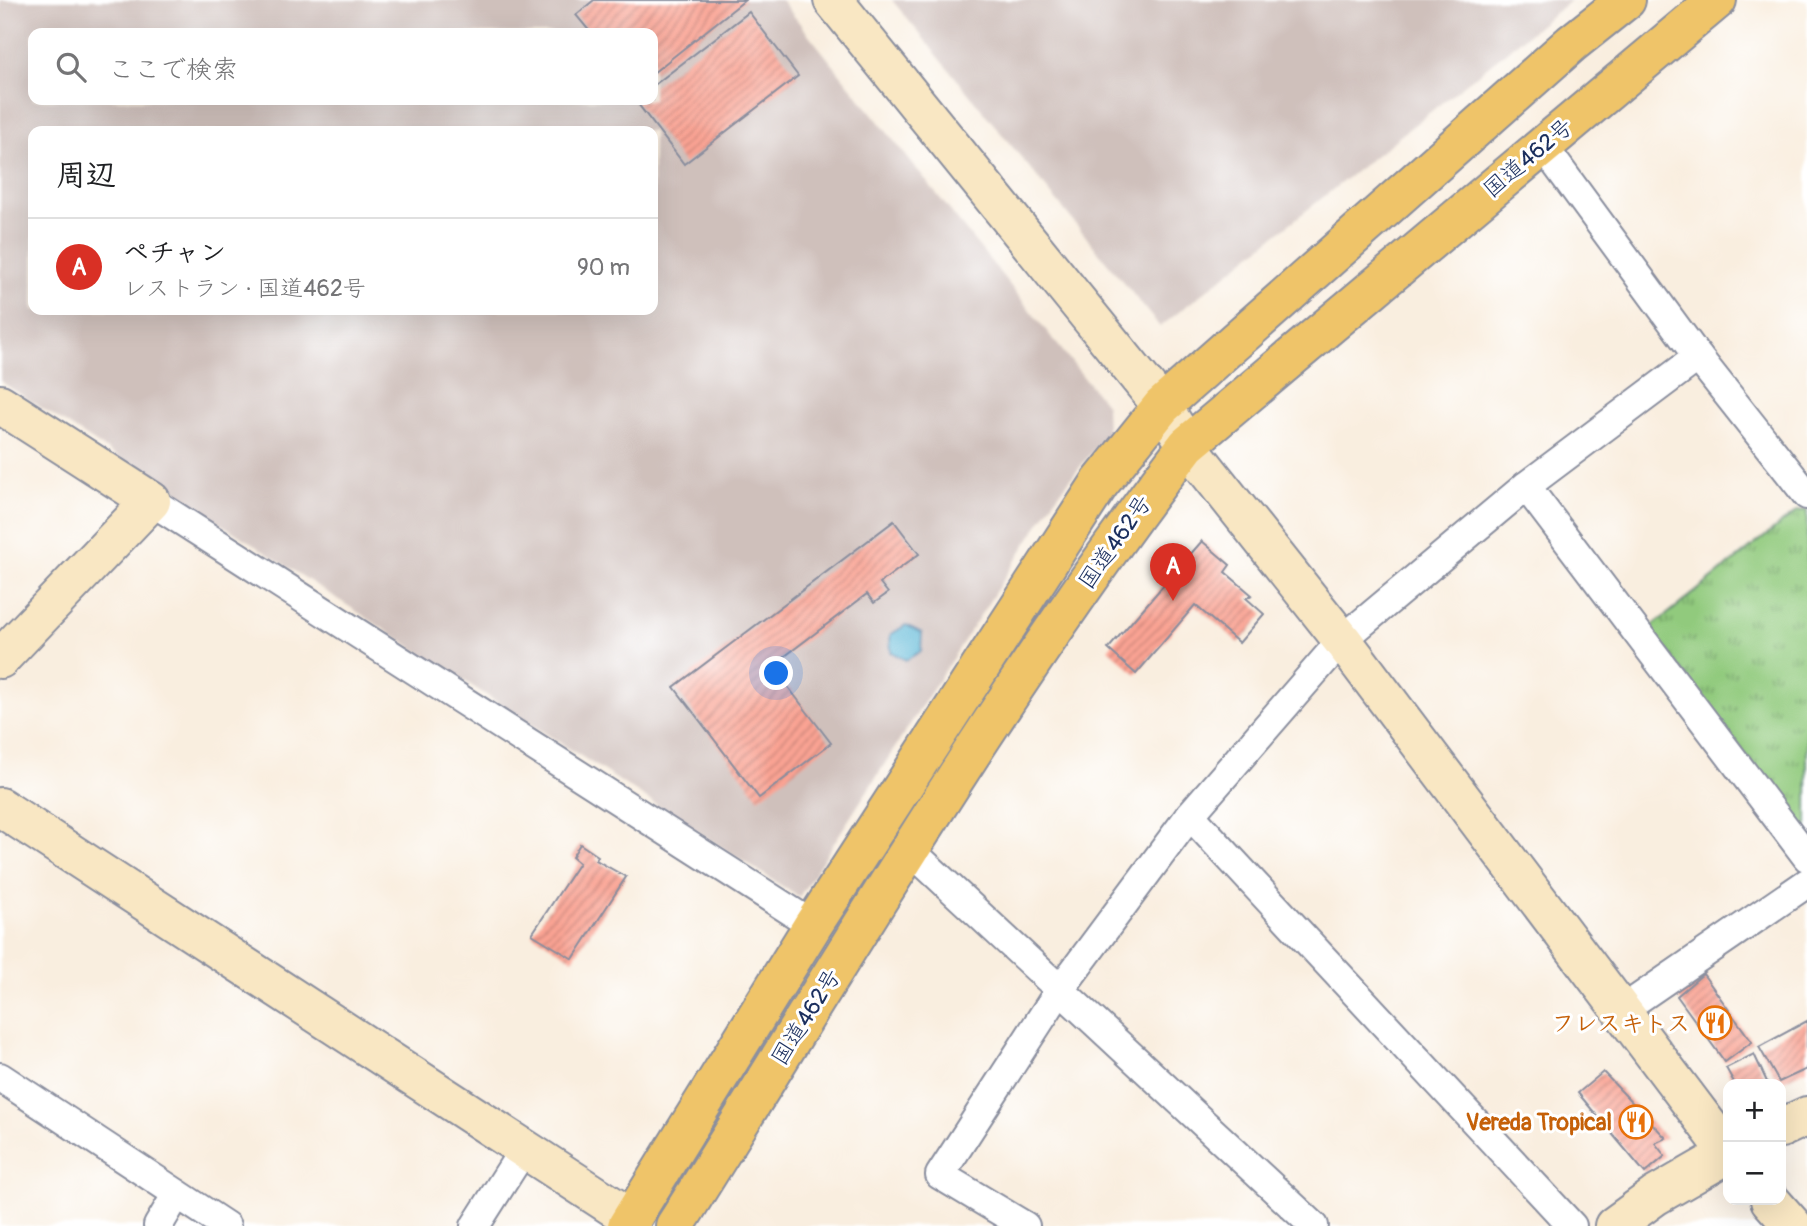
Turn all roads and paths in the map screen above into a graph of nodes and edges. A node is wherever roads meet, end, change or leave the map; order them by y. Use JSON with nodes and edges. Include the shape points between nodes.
{"nodes":[{"id":1,"x":834,"y":0,"type":"edge"},
{"id":2,"x":1626,"y":0,"type":"edge"},
{"id":3,"x":1717,"y":0,"type":"edge"},
{"id":4,"x":1543,"y":146,"type":"junction"},
{"id":5,"x":1698,"y":357,"type":"junction"},
{"id":6,"x":0,"y":404,"type":"edge"},
{"id":7,"x":1162,"y":406,"type":"junction"},
{"id":8,"x":1187,"y":445,"type":"junction"},
{"id":9,"x":1526,"y":486,"type":"junction"},
{"id":10,"x":1807,"y":495,"type":"edge"},
{"id":11,"x":151,"y":501,"type":"junction"},
{"id":12,"x":1342,"y":640,"type":"junction"},
{"id":13,"x":0,"y":659,"type":"edge"},
{"id":14,"x":0,"y":807,"type":"edge"},
{"id":15,"x":1190,"y":815,"type":"junction"},
{"id":16,"x":911,"y":851,"type":"junction"},
{"id":17,"x":1807,"y":857,"type":"edge"},
{"id":18,"x":1807,"y":883,"type":"edge"},
{"id":19,"x":813,"y":925,"type":"junction"},
{"id":20,"x":1059,"y":991,"type":"junction"},
{"id":21,"x":1622,"y":1010,"type":"junction"},
{"id":22,"x":0,"y":1077,"type":"edge"},
{"id":23,"x":1807,"y":1116,"type":"edge"},
{"id":24,"x":1786,"y":1126,"type":"edge"},
{"id":25,"x":1723,"y":1146,"type":"edge"},
{"id":26,"x":524,"y":1149,"type":"junction"},
{"id":27,"x":1723,"y":1156,"type":"edge"},
{"id":28,"x":177,"y":1194,"type":"junction"},
{"id":29,"x":1774,"y":1205,"type":"edge"},
{"id":30,"x":629,"y":1222,"type":"edge"},
{"id":31,"x":158,"y":1226,"type":"edge"},
{"id":32,"x":226,"y":1226,"type":"edge"},
{"id":33,"x":475,"y":1226,"type":"edge"},
{"id":34,"x":675,"y":1226,"type":"edge"},
{"id":35,"x":1025,"y":1226,"type":"edge"},
{"id":36,"x":1314,"y":1226,"type":"edge"},
{"id":37,"x":1572,"y":1226,"type":"edge"},
{"id":38,"x":1614,"y":1226,"type":"edge"},
{"id":39,"x":1793,"y":1226,"type":"edge"}],
"edges":[{"from":1,"to":7,"type":"street"},
{"from":2,"to":7,"type":"highway","name":"国道462号"},
{"from":3,"to":4,"type":"highway","name":"国道462号"},
{"from":4,"to":5,"type":"street"},
{"from":4,"to":8,"type":"highway","name":"国道462号"},
{"from":5,"to":9,"type":"street"},
{"from":5,"to":10,"type":"street"},
{"from":6,"to":11,"type":"street"},
{"from":7,"to":8,"type":"street"},
{"from":7,"to":19,"type":"highway","name":"国道462号","via":[[1100,482]]},
{"from":8,"to":12,"type":"street"},
{"from":8,"to":16,"type":"highway","name":"国道462号","via":[[1129,520],[1006,700]]},
{"from":9,"to":12,"type":"street"},
{"from":9,"to":17,"type":"street"},
{"from":11,"to":13,"type":"street"},
{"from":11,"to":19,"type":"street"},
{"from":12,"to":15,"type":"street"},
{"from":12,"to":21,"type":"street"},
{"from":14,"to":26,"type":"street"},
{"from":15,"to":20,"type":"street"},
{"from":15,"to":37,"type":"street"},
{"from":16,"to":20,"type":"street"},
{"from":16,"to":34,"type":"highway","name":"国道462号"},
{"from":18,"to":21,"type":"street"},
{"from":19,"to":30,"type":"highway","name":"国道462号"},
{"from":20,"to":35,"type":"street","via":[[940,1175]]},
{"from":20,"to":36,"type":"street"},
{"from":21,"to":25,"type":"street"},
{"from":22,"to":28,"type":"street"},
{"from":23,"to":24,"type":"street"},
{"from":26,"to":30,"type":"street"},
{"from":26,"to":33,"type":"street"},
{"from":27,"to":38,"type":"street"},
{"from":28,"to":31,"type":"street"},
{"from":28,"to":32,"type":"street"},
{"from":29,"to":39,"type":"street"}]}
